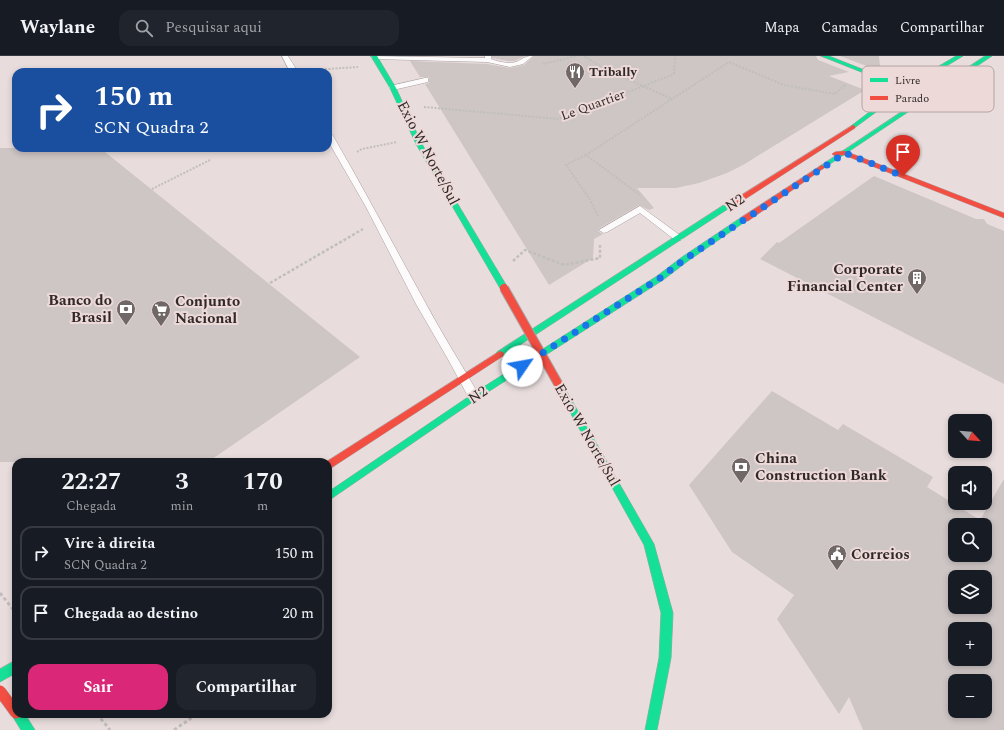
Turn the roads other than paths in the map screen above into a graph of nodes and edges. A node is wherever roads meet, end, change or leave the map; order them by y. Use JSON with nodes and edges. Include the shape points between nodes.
{"nodes":[{"id":1,"x":285,"y":56,"type":"edge"},
{"id":2,"x":530,"y":56,"type":"edge"},
{"id":3,"x":824,"y":56,"type":"edge"},
{"id":4,"x":960,"y":56,"type":"edge"},
{"id":5,"x":989,"y":56,"type":"edge"},
{"id":6,"x":374,"y":57,"type":"edge"},
{"id":7,"x":488,"y":58,"type":"edge"},
{"id":8,"x":943,"y":66,"type":"edge"},
{"id":9,"x":973,"y":66,"type":"edge"},
{"id":10,"x":292,"y":68,"type":"edge"},
{"id":11,"x":862,"y":71,"type":"edge"},
{"id":12,"x":425,"y":80,"type":"dead end"},
{"id":13,"x":393,"y":88,"type":"junction"},
{"id":14,"x":874,"y":112,"type":"edge"},
{"id":15,"x":896,"y":112,"type":"edge"},
{"id":16,"x":906,"y":112,"type":"edge"},
{"id":17,"x":893,"y":121,"type":"junction"},
{"id":18,"x":861,"y":122,"type":"junction"},
{"id":19,"x":332,"y":141,"type":"edge"},
{"id":20,"x":845,"y":153,"type":"junction"},
{"id":21,"x":785,"y":170,"type":"junction"},
{"id":22,"x":1004,"y":216,"type":"edge"},
{"id":23,"x":702,"y":225,"type":"junction"},
{"id":24,"x":604,"y":230,"type":"dead end"},
{"id":25,"x":678,"y":238,"type":"junction"},
{"id":26,"x":658,"y":251,"type":"junction"},
{"id":27,"x":674,"y":253,"type":"junction"},
{"id":28,"x":685,"y":259,"type":"junction"},
{"id":29,"x":664,"y":263,"type":"dead end"},
{"id":30,"x":660,"y":278,"type":"junction"},
{"id":31,"x":464,"y":379,"type":"junction"},
{"id":32,"x":474,"y":397,"type":"junction"},
{"id":33,"x":332,"y":463,"type":"edge"},
{"id":34,"x":332,"y":494,"type":"edge"},
{"id":35,"x":12,"y":668,"type":"edge"},
{"id":36,"x":0,"y":676,"type":"edge"},
{"id":37,"x":0,"y":691,"type":"edge"},
{"id":38,"x":12,"y":704,"type":"edge"},
{"id":39,"x":12,"y":708,"type":"edge"},
{"id":40,"x":0,"y":712,"type":"edge"},
{"id":41,"x":20,"y":718,"type":"edge"},
{"id":42,"x":29,"y":730,"type":"edge"},
{"id":43,"x":651,"y":730,"type":"edge"}],
"edges":[{"from":1,"to":10,"type":"lane"},
{"from":2,"to":7,"type":"lane","via":[[523,63],[509,65],[495,63]]},
{"from":3,"to":11,"type":"main road"},
{"from":4,"to":8,"type":"main road","name":"N2"},
{"from":5,"to":9,"type":"main road","name":"N2"},
{"from":6,"to":7,"type":"lane"},
{"from":6,"to":13,"type":"main road","name":"Exio W Norte/Sul"},
{"from":12,"to":13,"type":"lane"},
{"from":13,"to":43,"type":"main road","name":"Exio W Norte/Sul","bridge":true,"via":[[419,144],[649,544],[667,613],[665,658]]},
{"from":14,"to":18,"type":"main road","name":"N2"},
{"from":15,"to":17,"type":"main road"},
{"from":16,"to":17,"type":"main road","name":"N2"},
{"from":17,"to":20,"type":"main road","name":"N2"},
{"from":18,"to":20,"type":"main road","via":[[843,140],[841,147]]},
{"from":18,"to":21,"type":"main road","name":"N2"},
{"from":19,"to":31,"type":"lane","via":[[420,304]]},
{"from":20,"to":21,"type":"main road","via":[[828,154]]},
{"from":20,"to":22,"type":"main road"},
{"from":20,"to":28,"type":"main road","name":"N2"},
{"from":21,"to":23,"type":"main road","name":"N2"},
{"from":23,"to":25,"type":"main road","name":"N2"},
{"from":23,"to":27,"type":"main road"},
{"from":24,"to":25,"type":"lane","via":[[640,209]]},
{"from":25,"to":26,"type":"main road","name":"N2"},
{"from":26,"to":27,"type":"main road"},
{"from":26,"to":31,"type":"main road","name":"N2"},
{"from":27,"to":28,"type":"main road"},
{"from":28,"to":30,"type":"main road","name":"N2"},
{"from":29,"to":30,"type":"main road","via":[[658,272]]},
{"from":30,"to":32,"type":"main road","name":"N2"},
{"from":31,"to":32,"type":"lane"},
{"from":31,"to":33,"type":"main road","name":"N2"},
{"from":32,"to":34,"type":"main road","name":"N2"},
{"from":35,"to":36,"type":"main road"},
{"from":37,"to":39,"type":"main road","bridge":true},
{"from":38,"to":40,"type":"main road"},
{"from":41,"to":42,"type":"main road"}]}
